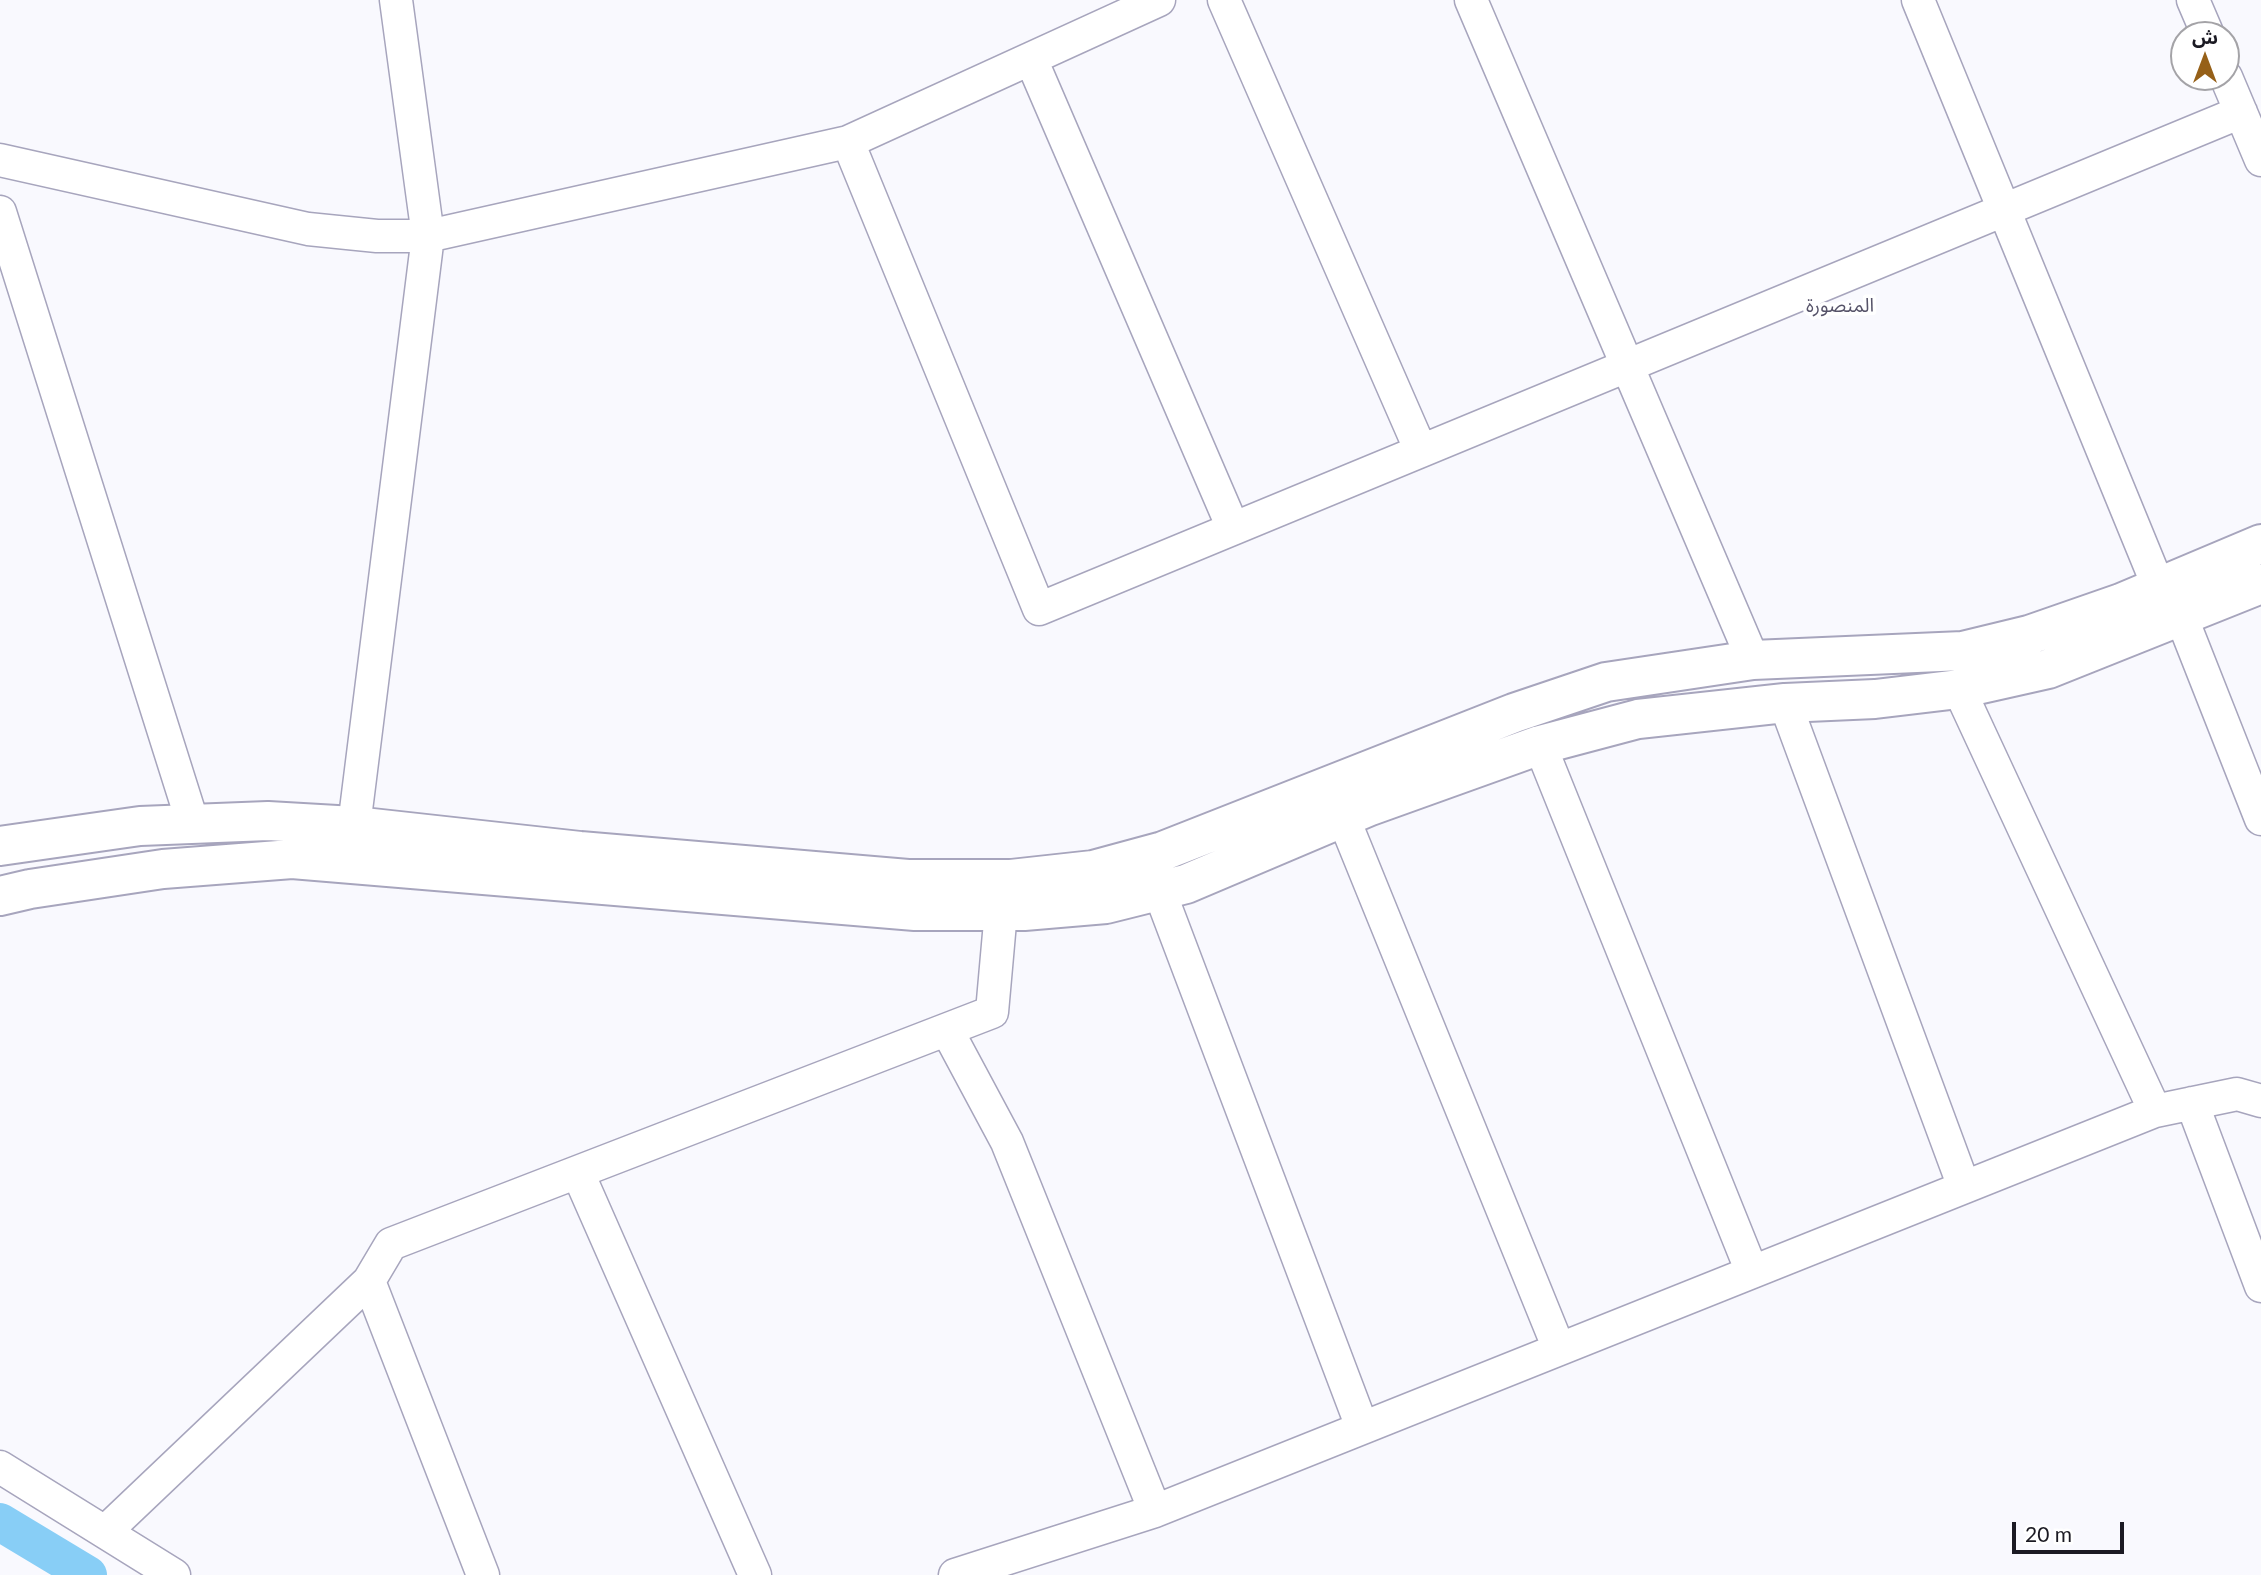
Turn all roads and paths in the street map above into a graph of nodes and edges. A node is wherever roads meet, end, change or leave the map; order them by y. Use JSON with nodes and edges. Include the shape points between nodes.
{"nodes":[{"id":1,"x":396,"y":0,"type":"edge"},
{"id":2,"x":1159,"y":0,"type":"edge"},
{"id":3,"x":1224,"y":0,"type":"edge"},
{"id":4,"x":1471,"y":0,"type":"edge"},
{"id":5,"x":1918,"y":0,"type":"edge"},
{"id":6,"x":2193,"y":0,"type":"edge"},
{"id":7,"x":2202,"y":21,"type":"edge"},
{"id":8,"x":1031,"y":59,"type":"junction"},
{"id":9,"x":2232,"y":91,"type":"edge"},
{"id":10,"x":2241,"y":112,"type":"junction"},
{"id":11,"x":848,"y":142,"type":"junction"},
{"id":12,"x":0,"y":160,"type":"edge"},
{"id":13,"x":2261,"y":160,"type":"edge"},
{"id":14,"x":2004,"y":210,"type":"junction"},
{"id":15,"x":0,"y":212,"type":"edge"},
{"id":16,"x":428,"y":236,"type":"junction"},
{"id":17,"x":1627,"y":366,"type":"junction"},
{"id":18,"x":1421,"y":451,"type":"junction"},
{"id":19,"x":1233,"y":528,"type":"junction"},
{"id":20,"x":2261,"y":544,"type":"edge"},
{"id":21,"x":2261,"y":584,"type":"edge"},
{"id":22,"x":2170,"y":602,"type":"junction"},
{"id":23,"x":1753,"y":660,"type":"junction"},
{"id":24,"x":1959,"y":688,"type":"junction"},
{"id":25,"x":1785,"y":703,"type":"junction"},
{"id":26,"x":1540,"y":745,"type":"junction"},
{"id":27,"x":1343,"y":817,"type":"junction"},
{"id":28,"x":2261,"y":819,"type":"edge"},
{"id":29,"x":193,"y":824,"type":"junction"},
{"id":30,"x":354,"y":826,"type":"junction"},
{"id":31,"x":0,"y":846,"type":"edge"},
{"id":32,"x":1159,"y":890,"type":"junction"},
{"id":33,"x":0,"y":896,"type":"edge"},
{"id":34,"x":1001,"y":911,"type":"junction"},
{"id":35,"x":947,"y":1030,"type":"junction"},
{"id":36,"x":2261,"y":1101,"type":"edge"},
{"id":37,"x":2192,"y":1103,"type":"junction"},
{"id":38,"x":2155,"y":1111,"type":"junction"},
{"id":39,"x":578,"y":1172,"type":"junction"},
{"id":40,"x":1964,"y":1187,"type":"junction"},
{"id":41,"x":1752,"y":1272,"type":"junction"},
{"id":42,"x":369,"y":1281,"type":"junction"},
{"id":43,"x":2261,"y":1286,"type":"edge"},
{"id":44,"x":1559,"y":1349,"type":"junction"},
{"id":45,"x":1363,"y":1427,"type":"junction"},
{"id":46,"x":0,"y":1467,"type":"edge"},
{"id":47,"x":1155,"y":1511,"type":"junction"},
{"id":48,"x":106,"y":1531,"type":"junction"},
{"id":49,"x":174,"y":1575,"type":"edge"},
{"id":50,"x":483,"y":1575,"type":"edge"},
{"id":51,"x":755,"y":1575,"type":"edge"},
{"id":52,"x":955,"y":1575,"type":"edge"}],
"edges":[{"from":1,"to":16,"type":"street"},
{"from":2,"to":8,"type":"street"},
{"from":3,"to":18,"type":"street"},
{"from":4,"to":17,"type":"street"},
{"from":5,"to":14,"type":"street"},
{"from":6,"to":7,"type":"street"},
{"from":8,"to":11,"type":"street"},
{"from":8,"to":19,"type":"street"},
{"from":9,"to":10,"type":"street"},
{"from":10,"to":13,"type":"street"},
{"from":10,"to":14,"type":"street"},
{"from":11,"to":16,"type":"street"},
{"from":11,"to":19,"type":"street","via":[[1039,609]]},
{"from":12,"to":16,"type":"street","via":[[308,229]]},
{"from":14,"to":17,"type":"street"},
{"from":14,"to":22,"type":"street"},
{"from":15,"to":29,"type":"street"},
{"from":16,"to":30,"type":"street"},
{"from":17,"to":18,"type":"street"},
{"from":17,"to":23,"type":"street"},
{"from":18,"to":19,"type":"street"},
{"from":20,"to":22,"type":"street"},
{"from":21,"to":22,"type":"street"},
{"from":22,"to":23,"type":"street","via":[[1963,650]]},
{"from":22,"to":24,"type":"street","via":[[2048,669]]},
{"from":22,"to":28,"type":"street"},
{"from":23,"to":30,"type":"street","via":[[1606,682],[1514,713],[1163,851],[1093,870],[1011,878],[908,878],[580,851]]},
{"from":24,"to":25,"type":"street","via":[[1875,699]]},
{"from":24,"to":38,"type":"street"},
{"from":25,"to":26,"type":"street","via":[[1638,719]]},
{"from":25,"to":40,"type":"street"},
{"from":26,"to":27,"type":"street"},
{"from":26,"to":41,"type":"street"},
{"from":27,"to":32,"type":"street","via":[[1186,884]]},
{"from":27,"to":44,"type":"street"},
{"from":29,"to":30,"type":"street","via":[[268,821]]},
{"from":29,"to":31,"type":"street","via":[[140,826]]},
{"from":32,"to":34,"type":"street","via":[[1106,904]]},
{"from":32,"to":45,"type":"street"},
{"from":33,"to":34,"type":"street","via":[[163,869],[292,859],[915,911]]},
{"from":34,"to":35,"type":"street","via":[[992,1012]]},
{"from":35,"to":39,"type":"street"},
{"from":35,"to":47,"type":"street","via":[[1007,1142]]},
{"from":36,"to":37,"type":"street","via":[[2237,1094]]},
{"from":37,"to":38,"type":"street"},
{"from":37,"to":43,"type":"street"},
{"from":38,"to":40,"type":"street"},
{"from":39,"to":42,"type":"street","via":[[391,1244]]},
{"from":39,"to":51,"type":"street"},
{"from":40,"to":41,"type":"street"},
{"from":41,"to":44,"type":"street"},
{"from":42,"to":48,"type":"street"},
{"from":42,"to":50,"type":"street"},
{"from":44,"to":45,"type":"street"},
{"from":45,"to":47,"type":"street"},
{"from":46,"to":48,"type":"street"},
{"from":47,"to":52,"type":"street"},
{"from":48,"to":49,"type":"street"}]}
